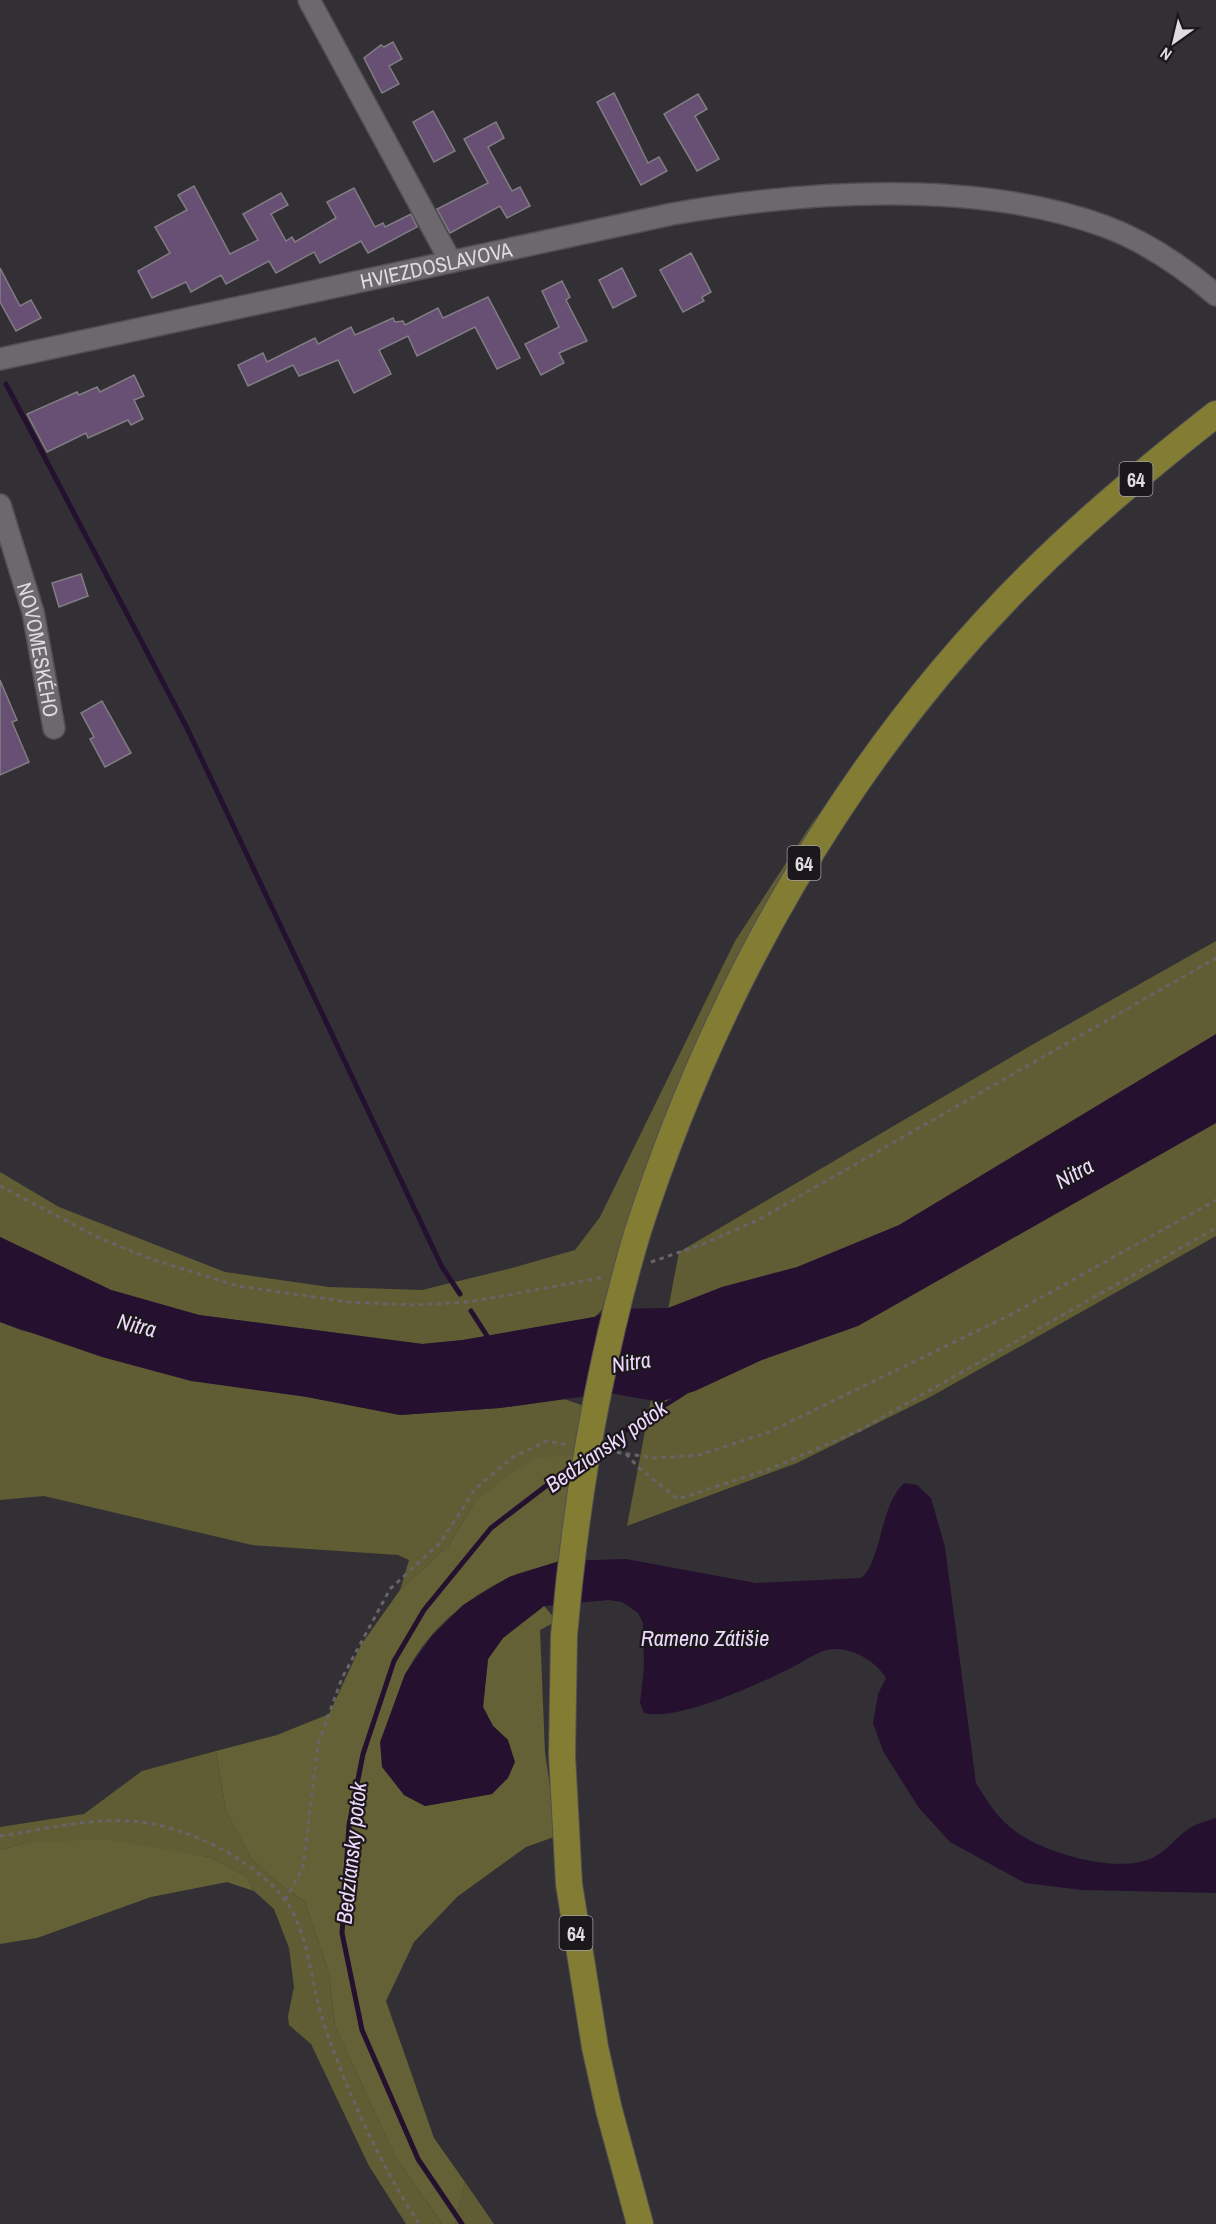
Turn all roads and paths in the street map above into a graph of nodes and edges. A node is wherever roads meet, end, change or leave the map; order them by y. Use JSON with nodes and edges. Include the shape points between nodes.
{"nodes":[{"id":1,"x":309,"y":0,"type":"edge"},
{"id":2,"x":451,"y":262,"type":"junction"},
{"id":3,"x":1208,"y":289,"type":"edge"},
{"id":4,"x":1216,"y":314,"type":"edge"},
{"id":5,"x":0,"y":359,"type":"edge"},
{"id":6,"x":1216,"y":414,"type":"edge"},
{"id":7,"x":0,"y":505,"type":"edge"},
{"id":8,"x":54,"y":728,"type":"dead end"},
{"id":9,"x":1216,"y":958,"type":"edge"},
{"id":10,"x":0,"y":1186,"type":"edge"},
{"id":11,"x":1216,"y":1200,"type":"edge"},
{"id":12,"x":1216,"y":1228,"type":"edge"},
{"id":13,"x":643,"y":1265,"type":"dead end"},
{"id":14,"x":611,"y":1276,"type":"dead end"},
{"id":15,"x":576,"y":1446,"type":"dead end"},
{"id":16,"x":606,"y":1450,"type":"dead end"},
{"id":17,"x":625,"y":1453,"type":"junction"},
{"id":18,"x":0,"y":1836,"type":"edge"},
{"id":19,"x":285,"y":1900,"type":"junction"},
{"id":20,"x":419,"y":2224,"type":"edge"},
{"id":21,"x":640,"y":2224,"type":"edge"}],
"edges":[{"from":1,"to":2,"type":"street"},
{"from":2,"to":3,"type":"street","name":"HVIEZDOSLAVOVA","via":[[729,204],[784,197],[956,197],[1068,214],[1135,240]]},
{"from":2,"to":5,"type":"street","name":"HVIEZDOSLAVOVA"},
{"from":3,"to":4,"type":"street"},
{"from":6,"to":21,"type":"main road","number":"64","bridge":true,"via":[[1114,496],[1027,577],[917,703],[858,779],[807,857],[722,1014],[665,1151],[637,1234],[611,1327],[590,1426],[573,1542],[564,1636],[562,1755],[569,1884],[595,2047]]},
{"from":7,"to":8,"type":"street","name":"NOVOMESKÉHO","via":[[33,612]]},
{"from":9,"to":13,"type":"path","via":[[758,1220]]},
{"from":10,"to":14,"type":"path","via":[[97,1237],[151,1259],[238,1286],[349,1302],[414,1305],[469,1302]]},
{"from":11,"to":17,"type":"path","via":[[1010,1315],[769,1432],[699,1455],[655,1458]]},
{"from":12,"to":17,"type":"path","via":[[860,1430],[770,1469],[678,1499]]},
{"from":15,"to":19,"type":"path","via":[[546,1442],[513,1457],[476,1488],[440,1543],[390,1589],[342,1678],[318,1744],[303,1868]]},
{"from":16,"to":17,"type":"path"},
{"from":18,"to":19,"type":"path","via":[[131,1821],[180,1830],[246,1866]]},
{"from":19,"to":20,"type":"path","via":[[295,1916],[324,2023],[351,2095]]}]}
